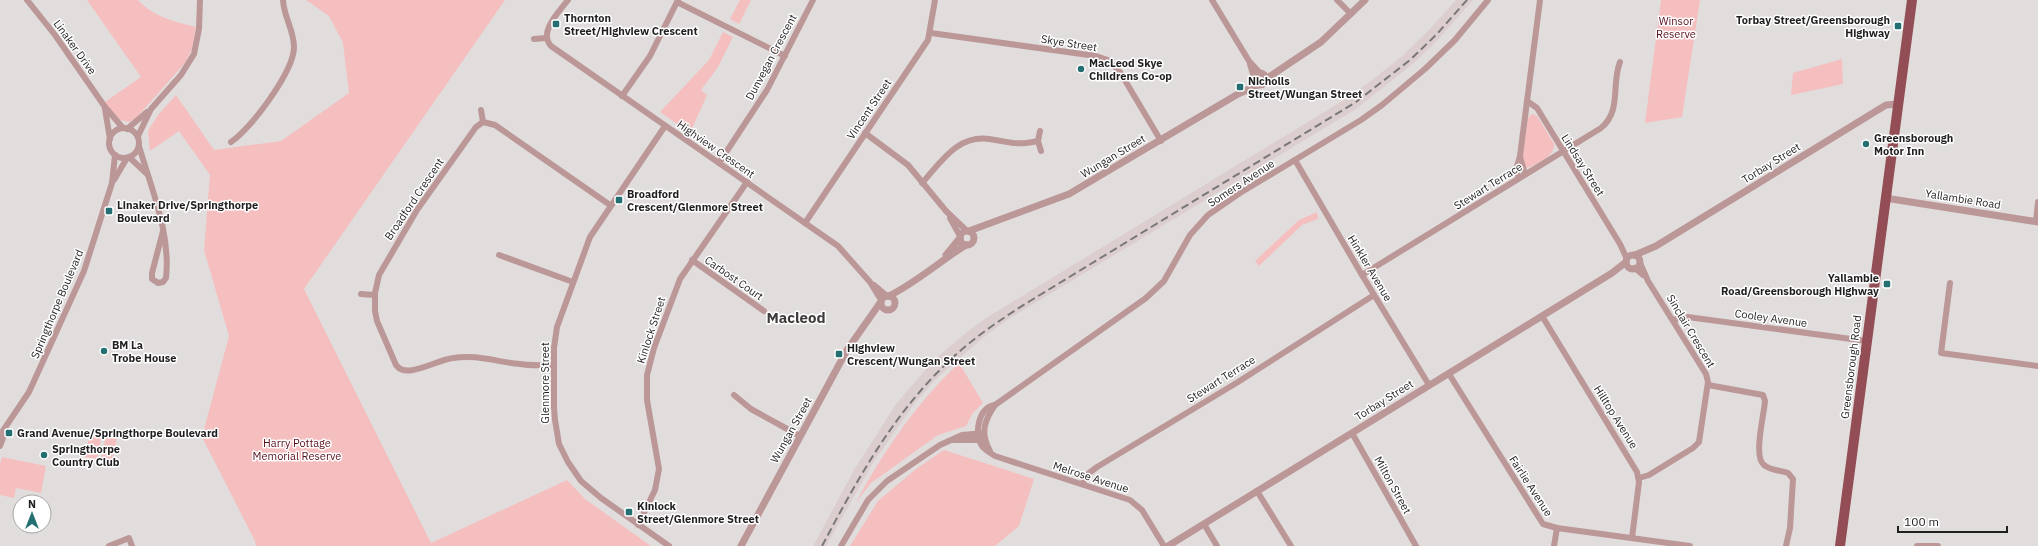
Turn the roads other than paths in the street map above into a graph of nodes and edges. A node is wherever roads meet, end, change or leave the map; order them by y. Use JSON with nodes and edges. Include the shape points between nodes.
{"nodes":[{"id":1,"x":27,"y":0,"type":"edge"},
{"id":2,"x":200,"y":0,"type":"edge"},
{"id":3,"x":283,"y":0,"type":"edge"},
{"id":4,"x":568,"y":0,"type":"edge"},
{"id":5,"x":812,"y":0,"type":"edge"},
{"id":6,"x":935,"y":0,"type":"edge"},
{"id":7,"x":1212,"y":0,"type":"edge"},
{"id":8,"x":1337,"y":0,"type":"edge"},
{"id":9,"x":1365,"y":0,"type":"edge"},
{"id":10,"x":1488,"y":0,"type":"edge"},
{"id":11,"x":1540,"y":0,"type":"edge"},
{"id":12,"x":1912,"y":0,"type":"edge"},
{"id":13,"x":678,"y":1,"type":"edge"},
{"id":14,"x":1351,"y":14,"type":"junction"},
{"id":15,"x":930,"y":33,"type":"junction"},
{"id":16,"x":546,"y":38,"type":"junction"},
{"id":17,"x":534,"y":39,"type":"dead end"},
{"id":18,"x":785,"y":56,"type":"junction"},
{"id":19,"x":1620,"y":62,"type":"dead end"},
{"id":20,"x":1259,"y":78,"type":"junction"},
{"id":21,"x":622,"y":96,"type":"junction"},
{"id":22,"x":1527,"y":101,"type":"junction"},
{"id":23,"x":1898,"y":104,"type":"junction"},
{"id":24,"x":105,"y":107,"type":"junction"},
{"id":25,"x":151,"y":109,"type":"junction"},
{"id":26,"x":482,"y":110,"type":"dead end"},
{"id":27,"x":483,"y":122,"type":"junction"},
{"id":28,"x":665,"y":126,"type":"junction"},
{"id":29,"x":125,"y":128,"type":"junction"},
{"id":30,"x":1040,"y":131,"type":"dead end"},
{"id":31,"x":865,"y":133,"type":"junction"},
{"id":32,"x":138,"y":136,"type":"junction"},
{"id":33,"x":110,"y":139,"type":"junction"},
{"id":34,"x":1038,"y":141,"type":"junction"},
{"id":35,"x":1161,"y":141,"type":"junction"},
{"id":36,"x":231,"y":142,"type":"dead end"},
{"id":37,"x":139,"y":146,"type":"junction"},
{"id":38,"x":1041,"y":151,"type":"dead end"},
{"id":39,"x":1563,"y":151,"type":"junction"},
{"id":40,"x":115,"y":155,"type":"junction"},
{"id":41,"x":1520,"y":156,"type":"junction"},
{"id":42,"x":128,"y":158,"type":"junction"},
{"id":43,"x":1295,"y":160,"type":"junction"},
{"id":44,"x":719,"y":163,"type":"junction"},
{"id":45,"x":147,"y":174,"type":"junction"},
{"id":46,"x":1525,"y":174,"type":"junction"},
{"id":47,"x":1519,"y":178,"type":"junction"},
{"id":48,"x":747,"y":182,"type":"junction"},
{"id":49,"x":112,"y":183,"type":"junction"},
{"id":50,"x":922,"y":183,"type":"junction"},
{"id":51,"x":1885,"y":198,"type":"junction"},
{"id":52,"x":2038,"y":202,"type":"edge"},
{"id":53,"x":610,"y":205,"type":"junction"},
{"id":54,"x":946,"y":211,"type":"junction"},
{"id":55,"x":2037,"y":221,"type":"edge"},
{"id":56,"x":992,"y":222,"type":"junction"},
{"id":57,"x":805,"y":223,"type":"junction"},
{"id":58,"x":163,"y":231,"type":"junction"},
{"id":59,"x":968,"y":231,"type":"junction"},
{"id":60,"x":960,"y":237,"type":"junction"},
{"id":61,"x":974,"y":240,"type":"junction"},
{"id":62,"x":966,"y":245,"type":"junction"},
{"id":63,"x":499,"y":254,"type":"dead end"},
{"id":64,"x":692,"y":260,"type":"junction"},
{"id":65,"x":942,"y":260,"type":"junction"},
{"id":66,"x":1633,"y":261,"type":"junction"},
{"id":67,"x":1362,"y":275,"type":"junction"},
{"id":68,"x":573,"y":282,"type":"junction"},
{"id":69,"x":870,"y":282,"type":"junction"},
{"id":70,"x":1950,"y":283,"type":"dead end"},
{"id":71,"x":909,"y":286,"type":"junction"},
{"id":72,"x":361,"y":294,"type":"dead end"},
{"id":73,"x":374,"y":295,"type":"junction"},
{"id":74,"x":1374,"y":295,"type":"junction"},
{"id":75,"x":888,"y":296,"type":"junction"},
{"id":76,"x":881,"y":302,"type":"junction"},
{"id":77,"x":895,"y":304,"type":"junction"},
{"id":78,"x":764,"y":311,"type":"dead end"},
{"id":79,"x":886,"y":311,"type":"junction"},
{"id":80,"x":1542,"y":316,"type":"junction"},
{"id":81,"x":1673,"y":320,"type":"junction"},
{"id":82,"x":863,"y":327,"type":"junction"},
{"id":83,"x":1866,"y":341,"type":"junction"},
{"id":84,"x":554,"y":365,"type":"junction"},
{"id":85,"x":2038,"y":366,"type":"edge"},
{"id":86,"x":1449,"y":374,"type":"junction"},
{"id":87,"x":1430,"y":385,"type":"junction"},
{"id":88,"x":1708,"y":385,"type":"junction"},
{"id":89,"x":734,"y":394,"type":"dead end"},
{"id":90,"x":7,"y":426,"type":"junction"},
{"id":91,"x":1352,"y":434,"type":"junction"},
{"id":92,"x":0,"y":435,"type":"edge"},
{"id":93,"x":800,"y":436,"type":"junction"},
{"id":94,"x":982,"y":437,"type":"junction"},
{"id":95,"x":0,"y":446,"type":"edge"},
{"id":96,"x":1639,"y":478,"type":"junction"},
{"id":97,"x":1082,"y":484,"type":"junction"},
{"id":98,"x":1257,"y":491,"type":"junction"},
{"id":99,"x":1204,"y":524,"type":"junction"},
{"id":100,"x":638,"y":525,"type":"junction"},
{"id":101,"x":1557,"y":528,"type":"junction"},
{"id":102,"x":1632,"y":538,"type":"junction"},
{"id":103,"x":109,"y":546,"type":"edge"},
{"id":104,"x":132,"y":546,"type":"edge"},
{"id":105,"x":669,"y":546,"type":"edge"},
{"id":106,"x":741,"y":546,"type":"edge"},
{"id":107,"x":842,"y":546,"type":"edge"},
{"id":108,"x":1164,"y":546,"type":"edge"},
{"id":109,"x":1168,"y":546,"type":"edge"},
{"id":110,"x":1217,"y":546,"type":"edge"},
{"id":111,"x":1291,"y":546,"type":"edge"},
{"id":112,"x":1416,"y":546,"type":"edge"},
{"id":113,"x":1554,"y":546,"type":"edge"},
{"id":114,"x":1690,"y":546,"type":"edge"},
{"id":115,"x":1786,"y":546,"type":"edge"},
{"id":116,"x":1840,"y":546,"type":"edge"},
{"id":117,"x":1917,"y":546,"type":"edge"},
{"id":118,"x":1938,"y":546,"type":"edge"}],
"edges":[{"from":1,"to":24,"type":"street","name":"Linaker Drive","via":[[62,44]]},
{"from":2,"to":25,"type":"street","via":[[200,29],[194,54],[181,75]]},
{"from":3,"to":36,"type":"street","via":[[285,16],[294,41],[291,63],[249,128]]},
{"from":4,"to":16,"type":"street","via":[[548,28]]},
{"from":5,"to":18,"type":"street","name":"Dunvegan Crescent"},
{"from":6,"to":15,"type":"street","name":"Vincent Street"},
{"from":7,"to":20,"type":"street"},
{"from":8,"to":14,"type":"street"},
{"from":9,"to":14,"type":"street","name":"Wungan Street"},
{"from":10,"to":43,"type":"street","name":"Somers Avenue","via":[[1455,40],[1397,93],[1361,120]]},
{"from":11,"to":22,"type":"street"},
{"from":12,"to":23,"type":"highway","name":"Greensborough Road"},
{"from":13,"to":18,"type":"street"},
{"from":13,"to":21,"type":"street","via":[[650,56]]},
{"from":14,"to":20,"type":"street","name":"Wungan Street","via":[[1321,42],[1284,67]]},
{"from":15,"to":31,"type":"street","name":"Vincent Street","via":[[925,45]]},
{"from":15,"to":35,"type":"street","name":"Skye Street","via":[[1096,56],[1108,60],[1120,72]]},
{"from":16,"to":17,"type":"street"},
{"from":16,"to":21,"type":"street","name":"Highview Crescent","via":[[554,49]]},
{"from":18,"to":44,"type":"street","name":"Dunvegan Crescent","via":[[762,100]]},
{"from":19,"to":39,"type":"street","name":"Stewart Terrace","via":[[1616,76],[1616,99],[1611,117],[1601,128]]},
{"from":20,"to":35,"type":"street","name":"Wungan Street","via":[[1238,94]]},
{"from":21,"to":28,"type":"street","name":"Highview Crescent"},
{"from":22,"to":39,"type":"street","name":"Lindsay Street","via":[[1537,108]]},
{"from":22,"to":41,"type":"street"},
{"from":23,"to":51,"type":"highway","name":"Greensborough Road"},
{"from":23,"to":66,"type":"street","name":"Torbay Street","via":[[1886,105]]},
{"from":24,"to":29,"type":"street","name":"Linaker Drive"},
{"from":24,"to":33,"type":"street","name":"Linaker Drive"},
{"from":25,"to":29,"type":"street"},
{"from":25,"to":32,"type":"street"},
{"from":26,"to":27,"type":"street"},
{"from":27,"to":53,"type":"street","via":[[495,125]]},
{"from":27,"to":73,"type":"street","name":"Broadford Crescent","via":[[476,127],[382,267]]},
{"from":28,"to":44,"type":"street","name":"Highview Crescent"},
{"from":28,"to":53,"type":"street","name":"Glenmore Street"},
{"from":29,"to":32,"type":"street"},
{"from":29,"to":33,"type":"street","via":[[115,132]]},
{"from":30,"to":34,"type":"street"},
{"from":31,"to":50,"type":"street","via":[[900,158]]},
{"from":31,"to":57,"type":"street","name":"Vincent Street"},
{"from":32,"to":37,"type":"street"},
{"from":33,"to":40,"type":"street","via":[[110,148]]},
{"from":34,"to":38,"type":"street"},
{"from":34,"to":50,"type":"street","via":[[1014,144],[983,139],[966,142],[949,152]]},
{"from":35,"to":56,"type":"street","name":"Wungan Street","via":[[1069,194]]},
{"from":37,"to":42,"type":"street","via":[[136,153]]},
{"from":37,"to":45,"type":"street"},
{"from":39,"to":46,"type":"street","name":"Stewart Terrace"},
{"from":39,"to":66,"type":"street","name":"Lindsay Street"},
{"from":40,"to":42,"type":"street"},
{"from":40,"to":49,"type":"street","name":"Springthorpe Boulevard"},
{"from":41,"to":46,"type":"street"},
{"from":41,"to":47,"type":"street","via":[[1516,170]]},
{"from":42,"to":45,"type":"street"},
{"from":42,"to":49,"type":"street","name":"Springthorpe Boulevard"},
{"from":43,"to":67,"type":"street","name":"Hinkler Avenue"},
{"from":43,"to":94,"type":"street","name":"Somers Avenue","via":[[1240,193],[1208,216],[1190,235],[1164,281],[1146,298],[995,405],[986,418]]},
{"from":44,"to":48,"type":"street","name":"Highview Crescent"},
{"from":45,"to":58,"type":"street"},
{"from":46,"to":47,"type":"street","name":"Stewart Terrace"},
{"from":47,"to":67,"type":"street","name":"Stewart Terrace"},
{"from":48,"to":57,"type":"street","name":"Highview Crescent"},
{"from":48,"to":64,"type":"street","name":"Kinlock Street"},
{"from":49,"to":90,"type":"street","name":"Springthorpe Boulevard","via":[[93,246],[75,291],[34,382]]},
{"from":50,"to":54,"type":"street"},
{"from":51,"to":55,"type":"street","name":"Yallambie Road"},
{"from":51,"to":83,"type":"highway","name":"Greensborough Road"},
{"from":52,"to":55,"type":"street"},
{"from":53,"to":68,"type":"street","name":"Glenmore Street","via":[[590,237]]},
{"from":54,"to":59,"type":"street"},
{"from":54,"to":60,"type":"street"},
{"from":56,"to":59,"type":"street","name":"Wungan Street"},
{"from":56,"to":61,"type":"street","name":"Wungan Street"},
{"from":57,"to":69,"type":"street","name":"Highview Crescent","via":[[843,250]]},
{"from":58,"to":58,"type":"street","via":[[167,274],[165,280],[158,283],[152,279],[152,273]]},
{"from":59,"to":60,"type":"street"},
{"from":59,"to":61,"type":"street","via":[[974,235]]},
{"from":60,"to":62,"type":"street","via":[[961,242]]},
{"from":60,"to":65,"type":"street"},
{"from":61,"to":62,"type":"street","via":[[971,245]]},
{"from":62,"to":65,"type":"street"},
{"from":63,"to":68,"type":"street"},
{"from":64,"to":78,"type":"street","name":"Carbost Court"},
{"from":64,"to":100,"type":"street","name":"Kinlock Street","via":[[675,289],[650,362],[647,400],[659,469],[653,496]]},
{"from":65,"to":71,"type":"street"},
{"from":66,"to":80,"type":"street","name":"Torbay Street"},
{"from":66,"to":81,"type":"street","name":"Sinclair Crescent"},
{"from":67,"to":74,"type":"street","name":"Hinkler Avenue"},
{"from":68,"to":84,"type":"street","name":"Glenmore Street","via":[[557,327]]},
{"from":69,"to":75,"type":"street","name":"Highview Crescent"},
{"from":69,"to":76,"type":"street","name":"Highview Crescent"},
{"from":70,"to":85,"type":"street","via":[[1941,353]]},
{"from":71,"to":75,"type":"street"},
{"from":71,"to":77,"type":"street"},
{"from":72,"to":73,"type":"street"},
{"from":73,"to":84,"type":"street","name":"Broadford Crescent","via":[[377,321],[396,365],[403,371],[410,372],[443,359],[465,357],[519,364]]},
{"from":74,"to":87,"type":"street","name":"Hinkler Avenue"},
{"from":74,"to":97,"type":"street","name":"Stewart Terrace","via":[[1238,382],[1097,467],[1089,473]]},
{"from":75,"to":76,"type":"street"},
{"from":75,"to":77,"type":"street","via":[[893,298]]},
{"from":76,"to":79,"type":"street","via":[[881,307]]},
{"from":76,"to":82,"type":"street","name":"Wungan Street"},
{"from":77,"to":79,"type":"street","via":[[891,310]]},
{"from":79,"to":82,"type":"street","name":"Wungan Street"},
{"from":80,"to":86,"type":"street","name":"Torbay Street"},
{"from":80,"to":96,"type":"street","name":"Hilltop Avenue","via":[[1636,469]]},
{"from":81,"to":83,"type":"street","name":"Cooley Avenue","via":[[1688,317]]},
{"from":81,"to":88,"type":"street","name":"Sinclair Crescent","via":[[1706,374]]},
{"from":82,"to":93,"type":"street","name":"Wungan Street","via":[[847,350]]},
{"from":83,"to":116,"type":"highway","name":"Greensborough Road"},
{"from":84,"to":100,"type":"street","name":"Glenmore Street","via":[[554,420],[562,452],[574,472],[589,489]]},
{"from":86,"to":87,"type":"street","name":"Torbay Street"},
{"from":86,"to":101,"type":"street","name":"Fairlie Avenue","via":[[1538,518],[1545,526]]},
{"from":87,"to":91,"type":"street","name":"Torbay Street"},
{"from":88,"to":96,"type":"street","name":"Sinclair Crescent","via":[[1699,442],[1649,475]]},
{"from":88,"to":115,"type":"street","via":[[1763,395],[1765,401],[1760,460],[1770,468],[1788,473],[1793,479],[1790,528]]},
{"from":89,"to":93,"type":"street","via":[[751,410]]},
{"from":90,"to":92,"type":"street","name":"Springthorpe Boulevard"},
{"from":90,"to":95,"type":"street","name":"Springthorpe Boulevard"},
{"from":91,"to":98,"type":"street","name":"Torbay Street"},
{"from":91,"to":112,"type":"street","name":"Milton Street"},
{"from":93,"to":106,"type":"street","name":"Wungan Street"},
{"from":94,"to":97,"type":"street","name":"Melrose Avenue","via":[[992,454],[1003,460]]},
{"from":94,"to":107,"type":"street","via":[[951,440],[935,447],[887,481],[874,492],[861,510]]},
{"from":96,"to":102,"type":"street"},
{"from":97,"to":108,"type":"street","name":"Melrose Avenue","via":[[1135,503]]},
{"from":98,"to":99,"type":"street","name":"Torbay Street"},
{"from":98,"to":111,"type":"street"},
{"from":99,"to":109,"type":"street","name":"Torbay Street"},
{"from":99,"to":110,"type":"street"},
{"from":100,"to":105,"type":"street","name":"Glenmore Street"},
{"from":101,"to":102,"type":"street","name":"Fairlie Avenue"},
{"from":101,"to":113,"type":"street"},
{"from":102,"to":114,"type":"street","name":"Fairlie Avenue"},
{"from":103,"to":104,"type":"street","via":[[129,538]]},
{"from":117,"to":118,"type":"street"}]}
